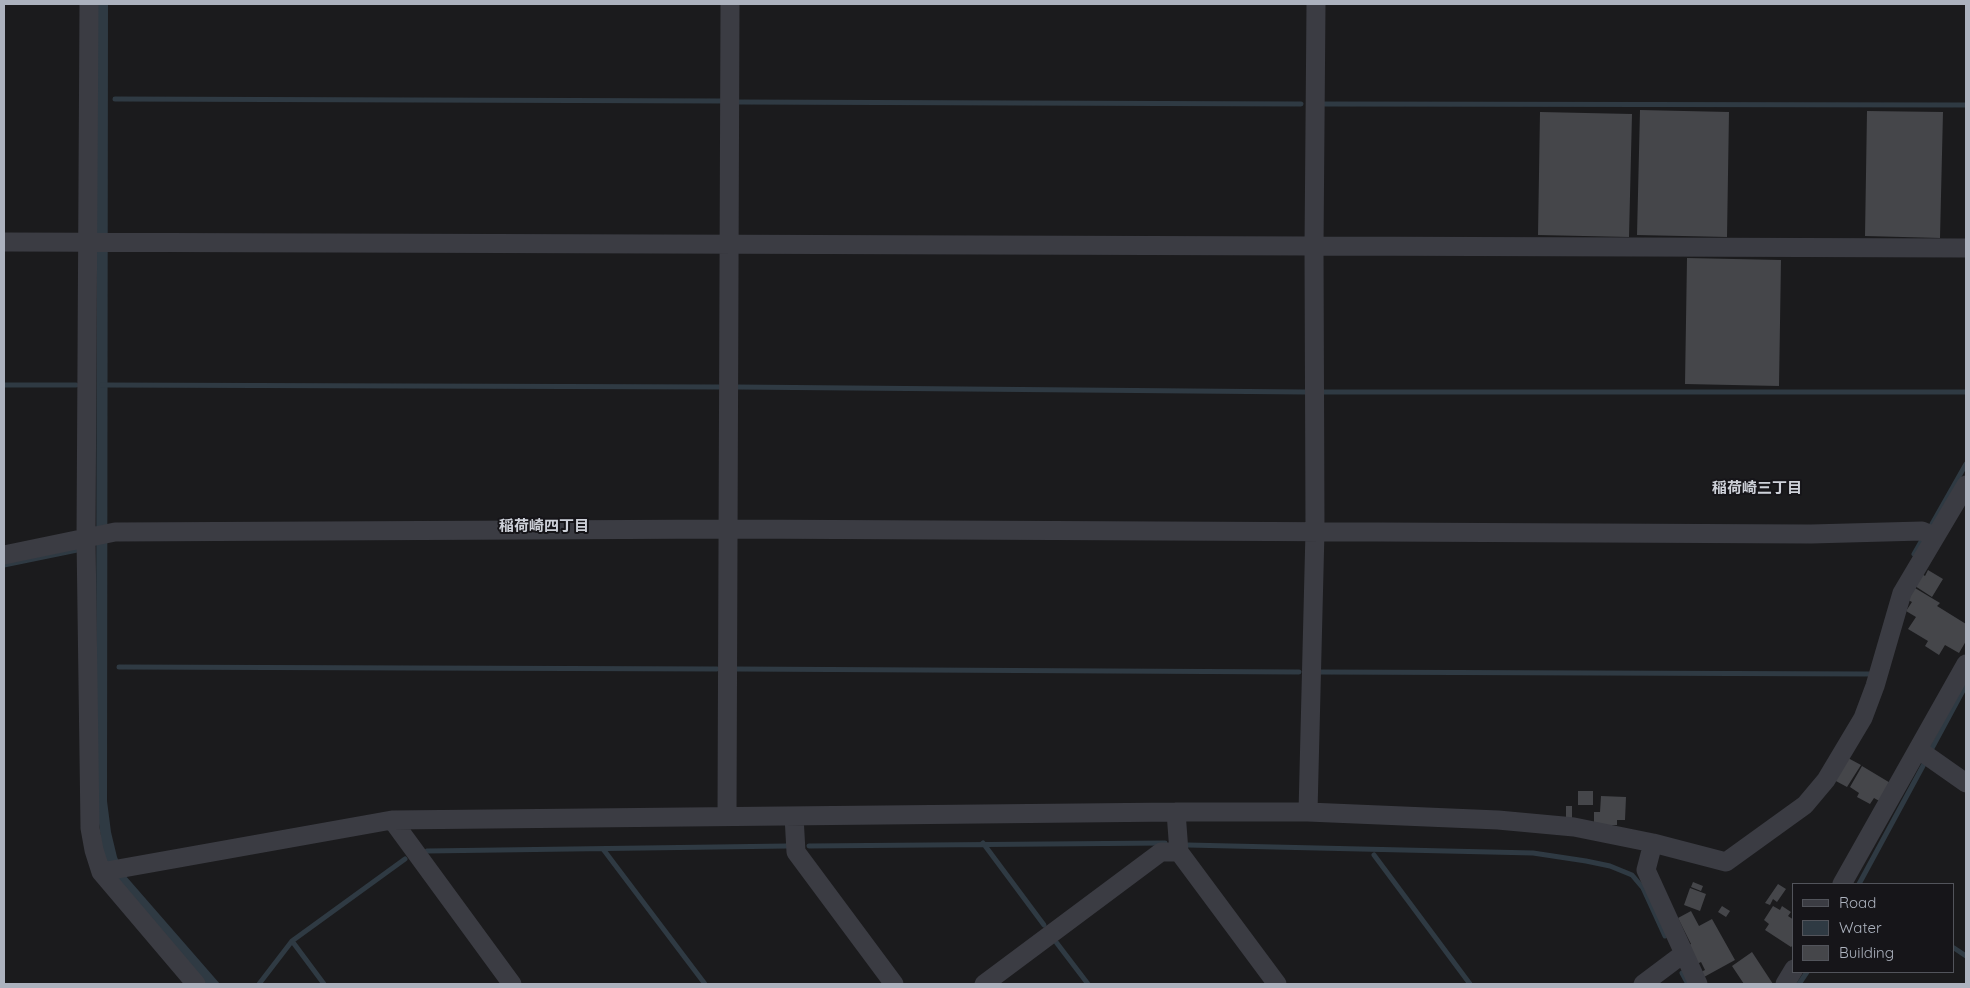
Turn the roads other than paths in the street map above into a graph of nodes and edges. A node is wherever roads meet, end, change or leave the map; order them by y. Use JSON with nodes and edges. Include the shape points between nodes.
{"nodes":[{"id":1,"x":89,"y":4,"type":"edge"},
{"id":2,"x":730,"y":4,"type":"edge"},
{"id":3,"x":1316,"y":4,"type":"edge"},
{"id":4,"x":4,"y":242,"type":"edge"},
{"id":5,"x":87,"y":243,"type":"junction"},
{"id":6,"x":729,"y":244,"type":"junction"},
{"id":7,"x":1314,"y":247,"type":"junction"},
{"id":8,"x":1966,"y":248,"type":"edge"},
{"id":9,"x":1966,"y":485,"type":"edge"},
{"id":10,"x":728,"y":529,"type":"junction"},
{"id":11,"x":1315,"y":531,"type":"junction"},
{"id":12,"x":1934,"y":536,"type":"junction"},
{"id":13,"x":86,"y":538,"type":"junction"},
{"id":14,"x":4,"y":555,"type":"edge"},
{"id":15,"x":1966,"y":664,"type":"edge"},
{"id":16,"x":1919,"y":750,"type":"junction"},
{"id":17,"x":1966,"y":783,"type":"edge"},
{"id":18,"x":1176,"y":812,"type":"junction"},
{"id":19,"x":1308,"y":812,"type":"junction"},
{"id":20,"x":727,"y":816,"type":"junction"},
{"id":21,"x":794,"y":816,"type":"junction"},
{"id":22,"x":392,"y":820,"type":"junction"},
{"id":23,"x":1653,"y":843,"type":"junction"},
{"id":24,"x":1179,"y":852,"type":"junction"},
{"id":25,"x":110,"y":870,"type":"junction"},
{"id":26,"x":1843,"y":883,"type":"edge"},
{"id":27,"x":1683,"y":954,"type":"junction"},
{"id":28,"x":1792,"y":972,"type":"edge"},
{"id":29,"x":196,"y":984,"type":"edge"},
{"id":30,"x":512,"y":984,"type":"edge"},
{"id":31,"x":894,"y":984,"type":"edge"},
{"id":32,"x":984,"y":984,"type":"edge"},
{"id":33,"x":1277,"y":984,"type":"edge"},
{"id":34,"x":1643,"y":984,"type":"edge"},
{"id":35,"x":1698,"y":984,"type":"edge"},
{"id":36,"x":1785,"y":984,"type":"edge"}],
"edges":[{"from":1,"to":5,"type":"street"},
{"from":2,"to":6,"type":"street"},
{"from":3,"to":7,"type":"street"},
{"from":4,"to":5,"type":"street"},
{"from":5,"to":6,"type":"street"},
{"from":5,"to":13,"type":"street"},
{"from":6,"to":7,"type":"street"},
{"from":6,"to":10,"type":"street"},
{"from":7,"to":8,"type":"street"},
{"from":7,"to":11,"type":"street"},
{"from":9,"to":12,"type":"street"},
{"from":10,"to":11,"type":"street"},
{"from":10,"to":13,"type":"street","via":[[114,532]]},
{"from":10,"to":20,"type":"street"},
{"from":11,"to":12,"type":"street","via":[[1811,534],[1922,531]]},
{"from":11,"to":19,"type":"street"},
{"from":12,"to":23,"type":"street","via":[[1902,592],[1863,718],[1826,780],[1805,805],[1726,862]]},
{"from":13,"to":14,"type":"street"},
{"from":13,"to":25,"type":"street","via":[[90,828],[94,850]]},
{"from":15,"to":16,"type":"street"},
{"from":16,"to":17,"type":"street"},
{"from":16,"to":26,"type":"street"},
{"from":18,"to":19,"type":"street"},
{"from":18,"to":21,"type":"street"},
{"from":18,"to":24,"type":"street"},
{"from":19,"to":23,"type":"street","via":[[1574,827]]},
{"from":20,"to":21,"type":"street"},
{"from":20,"to":22,"type":"street"},
{"from":21,"to":31,"type":"street","via":[[796,852]]},
{"from":22,"to":25,"type":"street"},
{"from":22,"to":30,"type":"street"},
{"from":23,"to":27,"type":"street","via":[[1646,870]]},
{"from":24,"to":32,"type":"street","via":[[1161,852]]},
{"from":24,"to":33,"type":"street"},
{"from":25,"to":29,"type":"street","via":[[109,883]]},
{"from":27,"to":34,"type":"street"},
{"from":27,"to":35,"type":"street"},
{"from":28,"to":36,"type":"street"}]}
